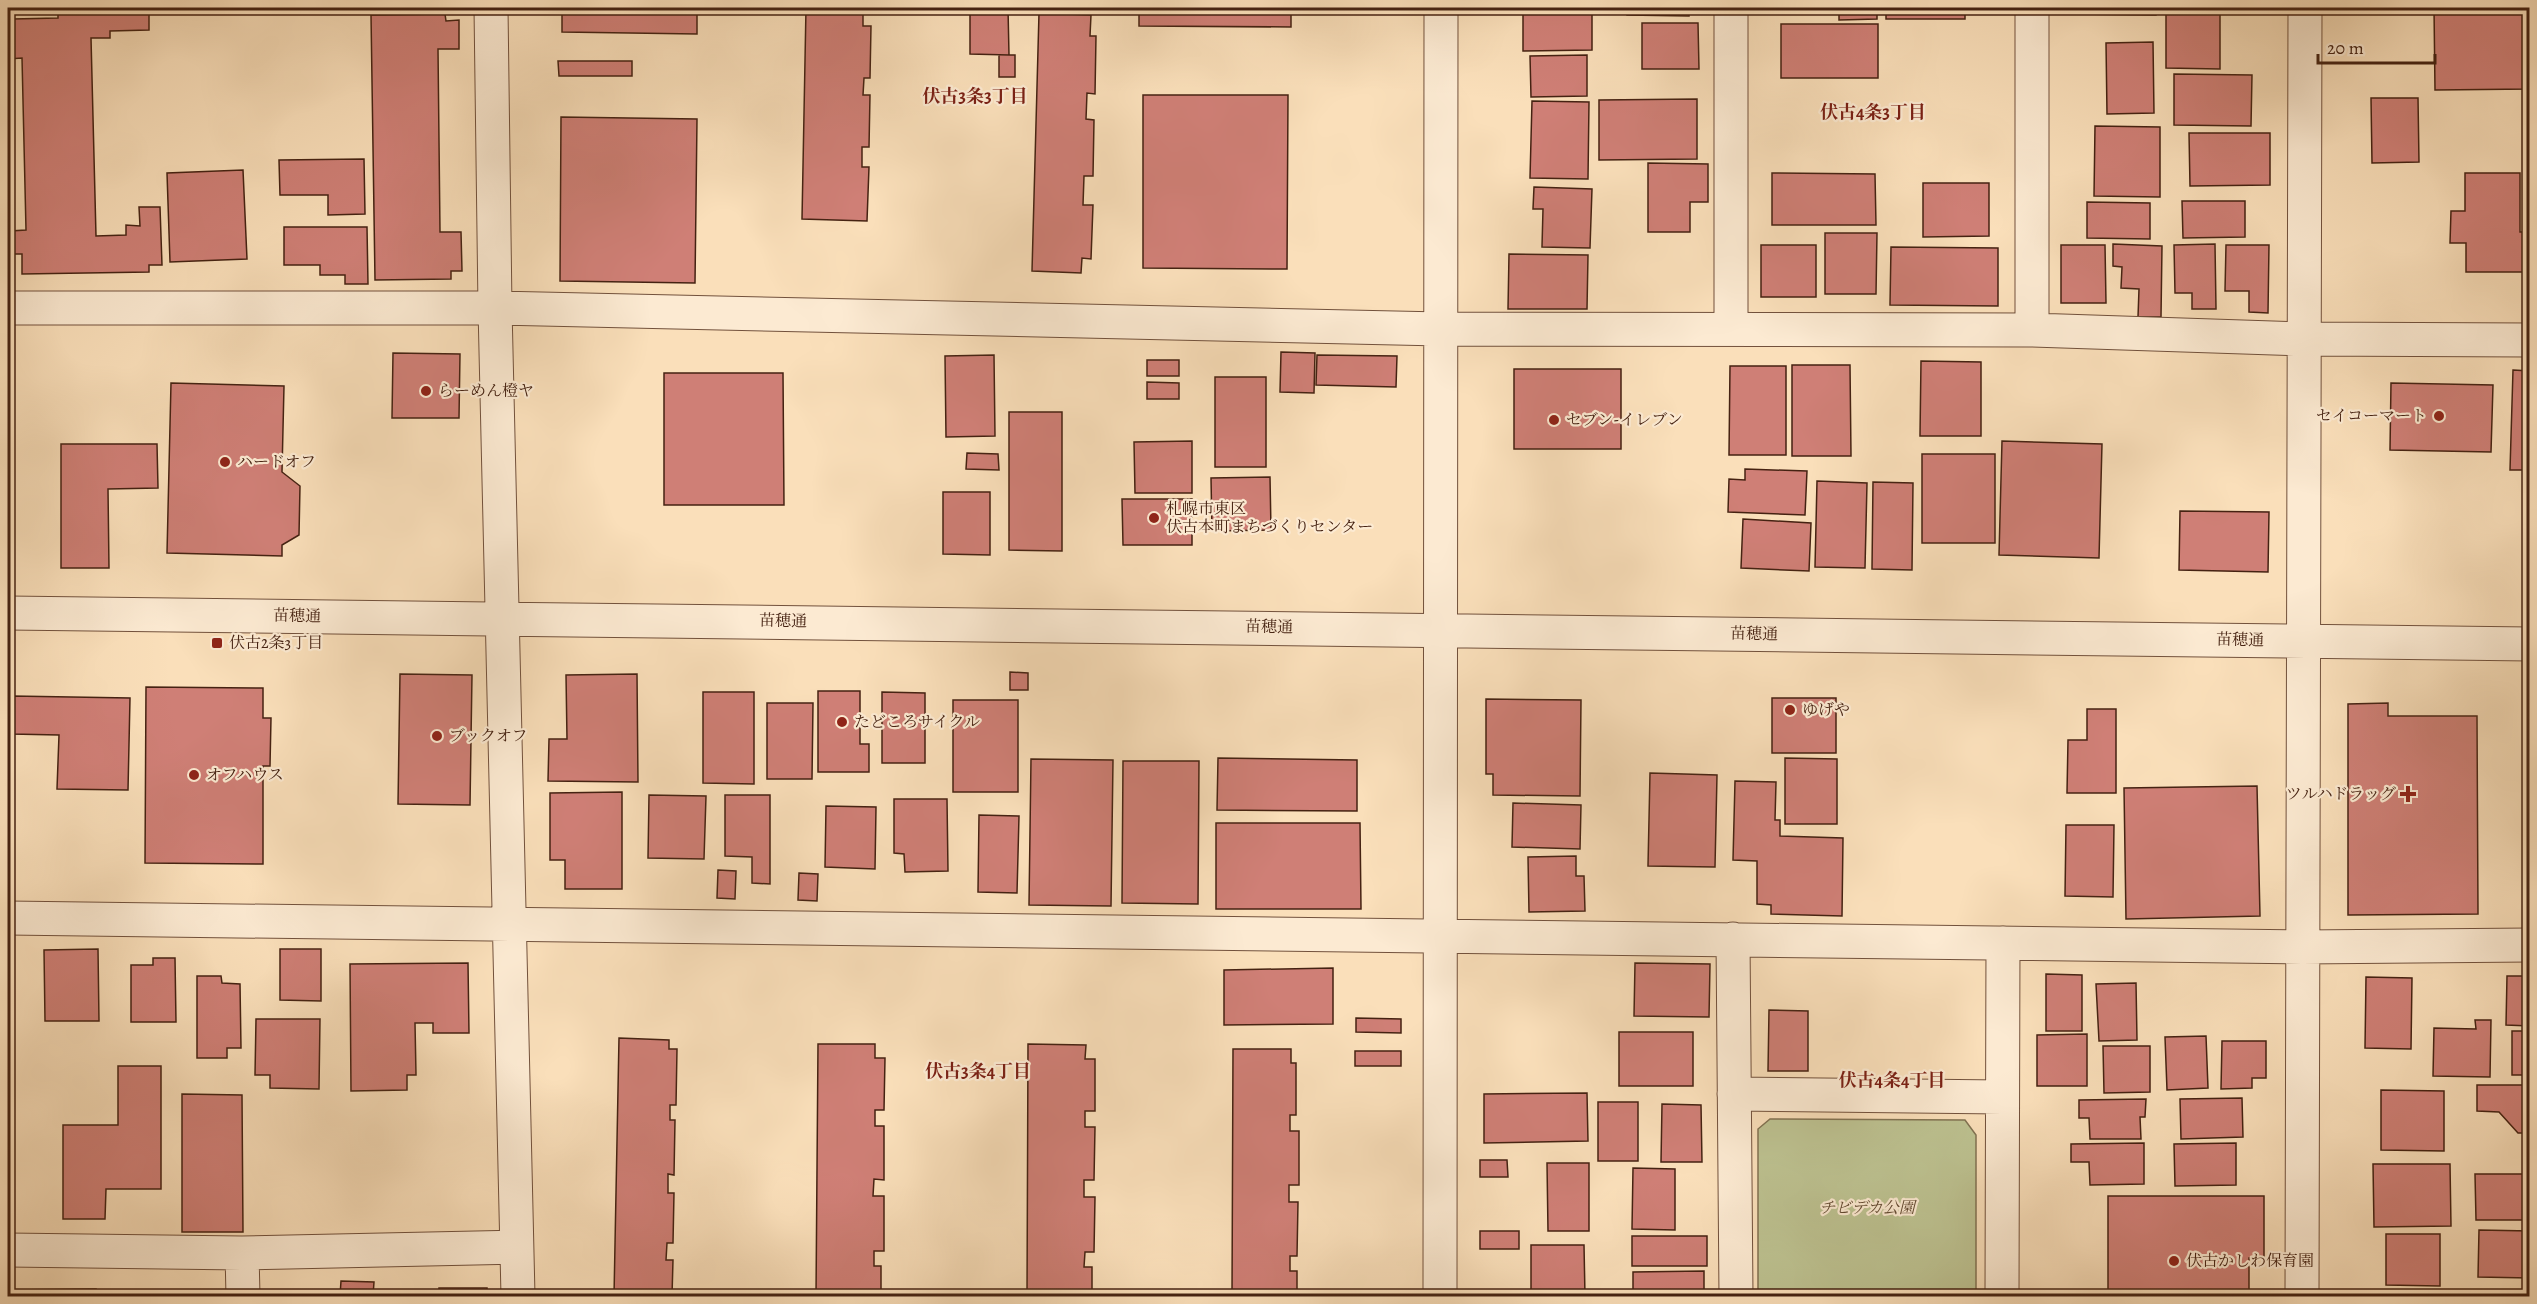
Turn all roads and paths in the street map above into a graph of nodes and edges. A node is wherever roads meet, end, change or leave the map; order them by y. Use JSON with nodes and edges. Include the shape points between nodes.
{"nodes":[{"id":1,"x":491,"y":8,"type":"edge"},
{"id":2,"x":1441,"y":8,"type":"edge"},
{"id":3,"x":1731,"y":8,"type":"edge"},
{"id":4,"x":2032,"y":8,"type":"edge"},
{"id":5,"x":2305,"y":8,"type":"edge"},
{"id":6,"x":8,"y":308,"type":"edge"},
{"id":7,"x":495,"y":308,"type":"junction"},
{"id":8,"x":1731,"y":328,"type":"junction"},
{"id":9,"x":1441,"y":329,"type":"junction"},
{"id":10,"x":2032,"y":330,"type":"junction"},
{"id":11,"x":2303,"y":339,"type":"junction"},
{"id":12,"x":2529,"y":340,"type":"edge"},
{"id":13,"x":8,"y":613,"type":"edge"},
{"id":14,"x":503,"y":618,"type":"junction"},
{"id":15,"x":1441,"y":629,"type":"junction"},
{"id":16,"x":2302,"y":641,"type":"junction"},
{"id":17,"x":2529,"y":644,"type":"edge"},
{"id":18,"x":8,"y":918,"type":"edge"},
{"id":19,"x":510,"y":925,"type":"junction"},
{"id":20,"x":1440,"y":936,"type":"junction"},
{"id":21,"x":1733,"y":939,"type":"junction"},
{"id":22,"x":2003,"y":943,"type":"junction"},
{"id":23,"x":2529,"y":945,"type":"edge"},
{"id":24,"x":2302,"y":947,"type":"junction"},
{"id":25,"x":1734,"y":1094,"type":"junction"},
{"id":26,"x":2001,"y":1097,"type":"junction"},
{"id":27,"x":516,"y":1247,"type":"junction"},
{"id":28,"x":8,"y":1250,"type":"edge"},
{"id":29,"x":242,"y":1253,"type":"junction"},
{"id":30,"x":243,"y":1296,"type":"edge"},
{"id":31,"x":518,"y":1296,"type":"edge"},
{"id":32,"x":1440,"y":1296,"type":"edge"},
{"id":33,"x":1736,"y":1296,"type":"edge"},
{"id":34,"x":2002,"y":1296,"type":"edge"},
{"id":35,"x":2302,"y":1296,"type":"edge"}],
"edges":[{"from":1,"to":7,"type":"street"},
{"from":2,"to":9,"type":"street"},
{"from":3,"to":8,"type":"street"},
{"from":4,"to":10,"type":"street"},
{"from":5,"to":11,"type":"street"},
{"from":6,"to":7,"type":"street"},
{"from":7,"to":9,"type":"street"},
{"from":7,"to":14,"type":"street"},
{"from":8,"to":9,"type":"street"},
{"from":8,"to":10,"type":"street"},
{"from":9,"to":15,"type":"street"},
{"from":10,"to":11,"type":"street"},
{"from":11,"to":12,"type":"street"},
{"from":11,"to":16,"type":"street"},
{"from":13,"to":14,"type":"street","name":"苗穂通"},
{"from":14,"to":15,"type":"street","name":"苗穂通"},
{"from":14,"to":19,"type":"street"},
{"from":15,"to":16,"type":"street","name":"苗穂通"},
{"from":15,"to":20,"type":"street"},
{"from":16,"to":17,"type":"street","name":"苗穂通"},
{"from":16,"to":24,"type":"street"},
{"from":18,"to":19,"type":"street"},
{"from":19,"to":20,"type":"street"},
{"from":19,"to":27,"type":"street"},
{"from":20,"to":21,"type":"street"},
{"from":20,"to":32,"type":"street"},
{"from":21,"to":22,"type":"street"},
{"from":21,"to":25,"type":"street"},
{"from":22,"to":24,"type":"street"},
{"from":22,"to":26,"type":"street"},
{"from":23,"to":24,"type":"street"},
{"from":24,"to":35,"type":"street"},
{"from":25,"to":26,"type":"street"},
{"from":25,"to":33,"type":"street"},
{"from":26,"to":34,"type":"street"},
{"from":27,"to":29,"type":"street"},
{"from":27,"to":31,"type":"street"},
{"from":28,"to":29,"type":"street"},
{"from":29,"to":30,"type":"street"}]}
